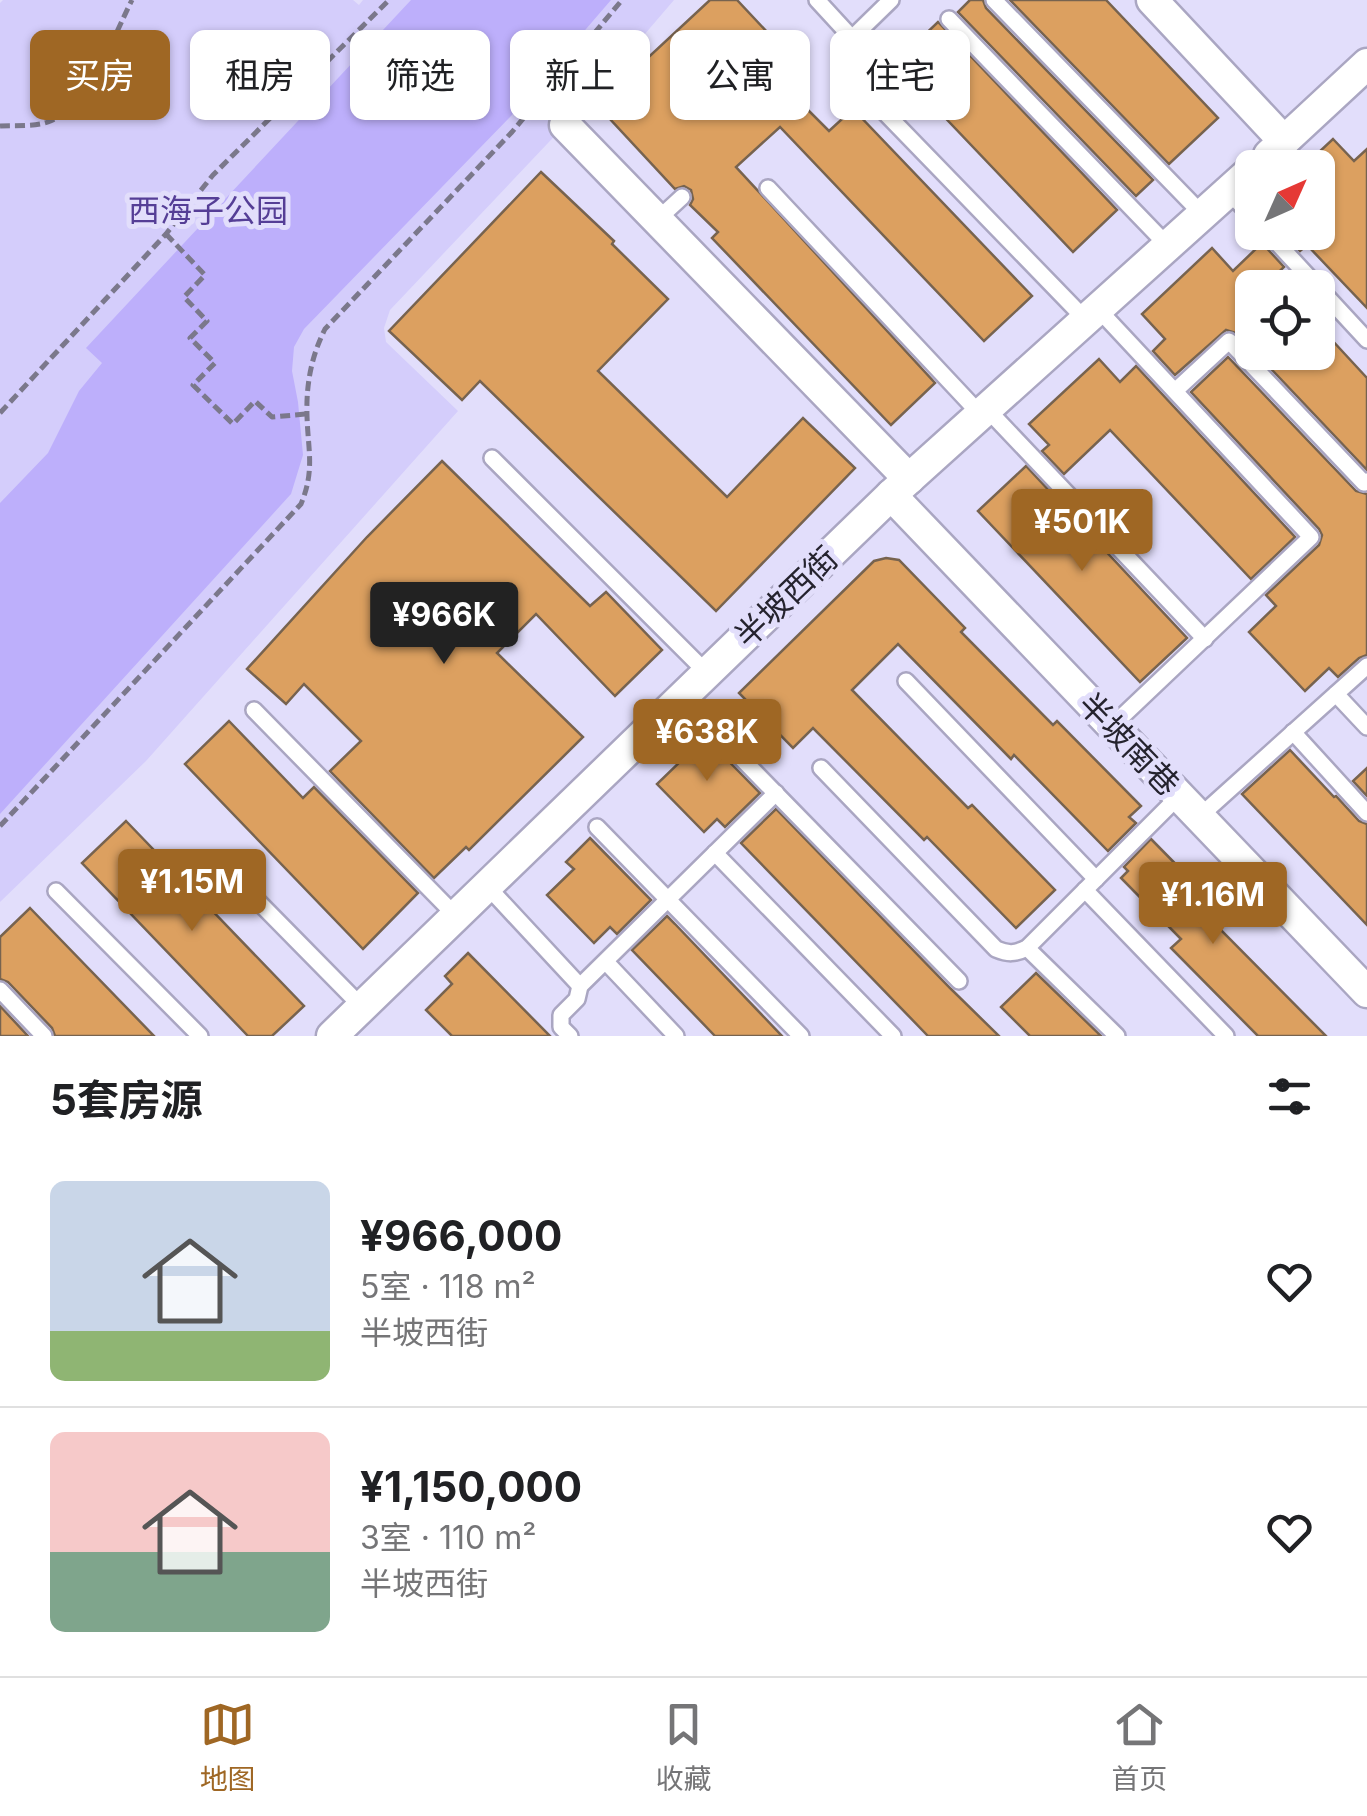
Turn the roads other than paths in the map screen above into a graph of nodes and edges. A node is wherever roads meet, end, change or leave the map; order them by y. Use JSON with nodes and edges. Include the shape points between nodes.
{"nodes":[{"id":1,"x":817,"y":0,"type":"edge"},
{"id":2,"x":891,"y":0,"type":"edge"},
{"id":3,"x":994,"y":0,"type":"edge"},
{"id":4,"x":1152,"y":0,"type":"edge"},
{"id":5,"x":949,"y":19,"type":"dead end"},
{"id":6,"x":1367,"y":64,"type":"edge"},
{"id":7,"x":894,"y":120,"type":"edge"},
{"id":8,"x":565,"y":125,"type":"dead end"},
{"id":9,"x":1284,"y":141,"type":"junction"},
{"id":10,"x":1274,"y":150,"type":"edge"},
{"id":11,"x":1235,"y":186,"type":"edge"},
{"id":12,"x":768,"y":188,"type":"dead end"},
{"id":13,"x":1229,"y":192,"type":"junction"},
{"id":14,"x":682,"y":197,"type":"dead end"},
{"id":15,"x":1235,"y":199,"type":"edge"},
{"id":16,"x":1204,"y":215,"type":"junction"},
{"id":17,"x":658,"y":220,"type":"junction"},
{"id":18,"x":1168,"y":246,"type":"junction"},
{"id":19,"x":1284,"y":250,"type":"edge"},
{"id":20,"x":1092,"y":314,"type":"junction"},
{"id":21,"x":1367,"y":340,"type":"edge"},
{"id":22,"x":1175,"y":391,"type":"junction"},
{"id":23,"x":983,"y":411,"type":"junction"},
{"id":24,"x":492,"y":458,"type":"dead end"},
{"id":25,"x":1367,"y":481,"type":"edge"},
{"id":26,"x":900,"y":487,"type":"junction"},
{"id":27,"x":1205,"y":638,"type":"junction"},
{"id":28,"x":1367,"y":666,"type":"edge"},
{"id":29,"x":707,"y":673,"type":"junction"},
{"id":30,"x":906,"y":682,"type":"dead end"},
{"id":31,"x":1336,"y":694,"type":"junction"},
{"id":32,"x":254,"y":710,"type":"dead end"},
{"id":33,"x":704,"y":720,"type":"dead end"},
{"id":34,"x":1112,"y":726,"type":"junction"},
{"id":35,"x":1367,"y":727,"type":"edge"},
{"id":36,"x":1293,"y":732,"type":"junction"},
{"id":37,"x":820,"y":768,"type":"dead end"},
{"id":38,"x":776,"y":793,"type":"junction"},
{"id":39,"x":1189,"y":806,"type":"junction"},
{"id":40,"x":1367,"y":813,"type":"edge"},
{"id":41,"x":597,"y":827,"type":"dead end"},
{"id":42,"x":715,"y":853,"type":"junction"},
{"id":43,"x":232,"y":874,"type":"dead end"},
{"id":44,"x":1090,"y":884,"type":"junction"},
{"id":45,"x":487,"y":886,"type":"junction"},
{"id":46,"x":56,"y":891,"type":"dead end"},
{"id":47,"x":668,"y":900,"type":"junction"},
{"id":48,"x":456,"y":916,"type":"junction"},
{"id":49,"x":1027,"y":948,"type":"junction"},
{"id":50,"x":606,"y":962,"type":"junction"},
{"id":51,"x":958,"y":980,"type":"dead end"},
{"id":52,"x":580,"y":986,"type":"junction"},
{"id":53,"x":0,"y":990,"type":"edge"},
{"id":54,"x":1367,"y":992,"type":"edge"},
{"id":55,"x":362,"y":1007,"type":"junction"},
{"id":56,"x":44,"y":1036,"type":"edge"},
{"id":57,"x":200,"y":1036,"type":"edge"},
{"id":58,"x":332,"y":1036,"type":"edge"},
{"id":59,"x":570,"y":1036,"type":"edge"},
{"id":60,"x":676,"y":1036,"type":"edge"},
{"id":61,"x":801,"y":1036,"type":"edge"},
{"id":62,"x":892,"y":1036,"type":"edge"},
{"id":63,"x":1117,"y":1036,"type":"edge"},
{"id":64,"x":1226,"y":1036,"type":"edge"}],
"edges":[{"from":1,"to":2,"type":"lane","via":[[852,38]]},
{"from":3,"to":16,"type":"lane"},
{"from":4,"to":9,"type":"street"},
{"from":5,"to":18,"type":"lane"},
{"from":6,"to":9,"type":"street","name":"半坡西街"},
{"from":7,"to":20,"type":"lane"},
{"from":8,"to":17,"type":"street","name":"半坡南巷"},
{"from":9,"to":10,"type":"street","name":"半坡西街"},
{"from":11,"to":13,"type":"street","name":"半坡西街"},
{"from":12,"to":23,"type":"lane"},
{"from":13,"to":15,"type":"lane"},
{"from":13,"to":16,"type":"street","name":"半坡西街"},
{"from":14,"to":17,"type":"lane"},
{"from":16,"to":18,"type":"street","name":"半坡西街"},
{"from":17,"to":26,"type":"street","name":"半坡南巷"},
{"from":18,"to":20,"type":"street","name":"半坡西街"},
{"from":19,"to":21,"type":"lane"},
{"from":20,"to":22,"type":"lane"},
{"from":20,"to":23,"type":"street","name":"半坡西街"},
{"from":22,"to":25,"type":"lane","via":[[1229,341]]},
{"from":22,"to":27,"type":"lane","via":[[1311,537]]},
{"from":23,"to":26,"type":"street","name":"半坡西街"},
{"from":23,"to":27,"type":"lane"},
{"from":24,"to":29,"type":"lane"},
{"from":26,"to":29,"type":"street","name":"半坡西街"},
{"from":26,"to":34,"type":"street","name":"半坡南巷"},
{"from":27,"to":34,"type":"lane"},
{"from":28,"to":31,"type":"lane"},
{"from":29,"to":45,"type":"street","name":"半坡西街"},
{"from":30,"to":44,"type":"lane"},
{"from":31,"to":35,"type":"lane"},
{"from":31,"to":36,"type":"lane"},
{"from":32,"to":48,"type":"lane"},
{"from":33,"to":38,"type":"lane"},
{"from":34,"to":39,"type":"street","name":"半坡南巷"},
{"from":36,"to":39,"type":"lane"},
{"from":36,"to":40,"type":"lane"},
{"from":37,"to":49,"type":"lane","via":[[996,949],[1007,954]]},
{"from":38,"to":42,"type":"lane"},
{"from":38,"to":51,"type":"lane"},
{"from":39,"to":44,"type":"lane"},
{"from":39,"to":54,"type":"street","name":"半坡南巷"},
{"from":41,"to":47,"type":"lane"},
{"from":42,"to":47,"type":"lane"},
{"from":42,"to":62,"type":"lane"},
{"from":43,"to":55,"type":"lane"},
{"from":44,"to":49,"type":"lane"},
{"from":44,"to":64,"type":"lane"},
{"from":45,"to":48,"type":"street","name":"半坡西街"},
{"from":45,"to":52,"type":"lane"},
{"from":46,"to":57,"type":"lane"},
{"from":47,"to":50,"type":"lane"},
{"from":47,"to":61,"type":"lane"},
{"from":48,"to":55,"type":"street","name":"半坡西街"},
{"from":49,"to":63,"type":"lane"},
{"from":50,"to":52,"type":"lane"},
{"from":50,"to":60,"type":"lane"},
{"from":52,"to":59,"type":"lane","via":[[562,1015]]},
{"from":53,"to":56,"type":"lane"},
{"from":55,"to":58,"type":"street","name":"半坡西街"}]}
